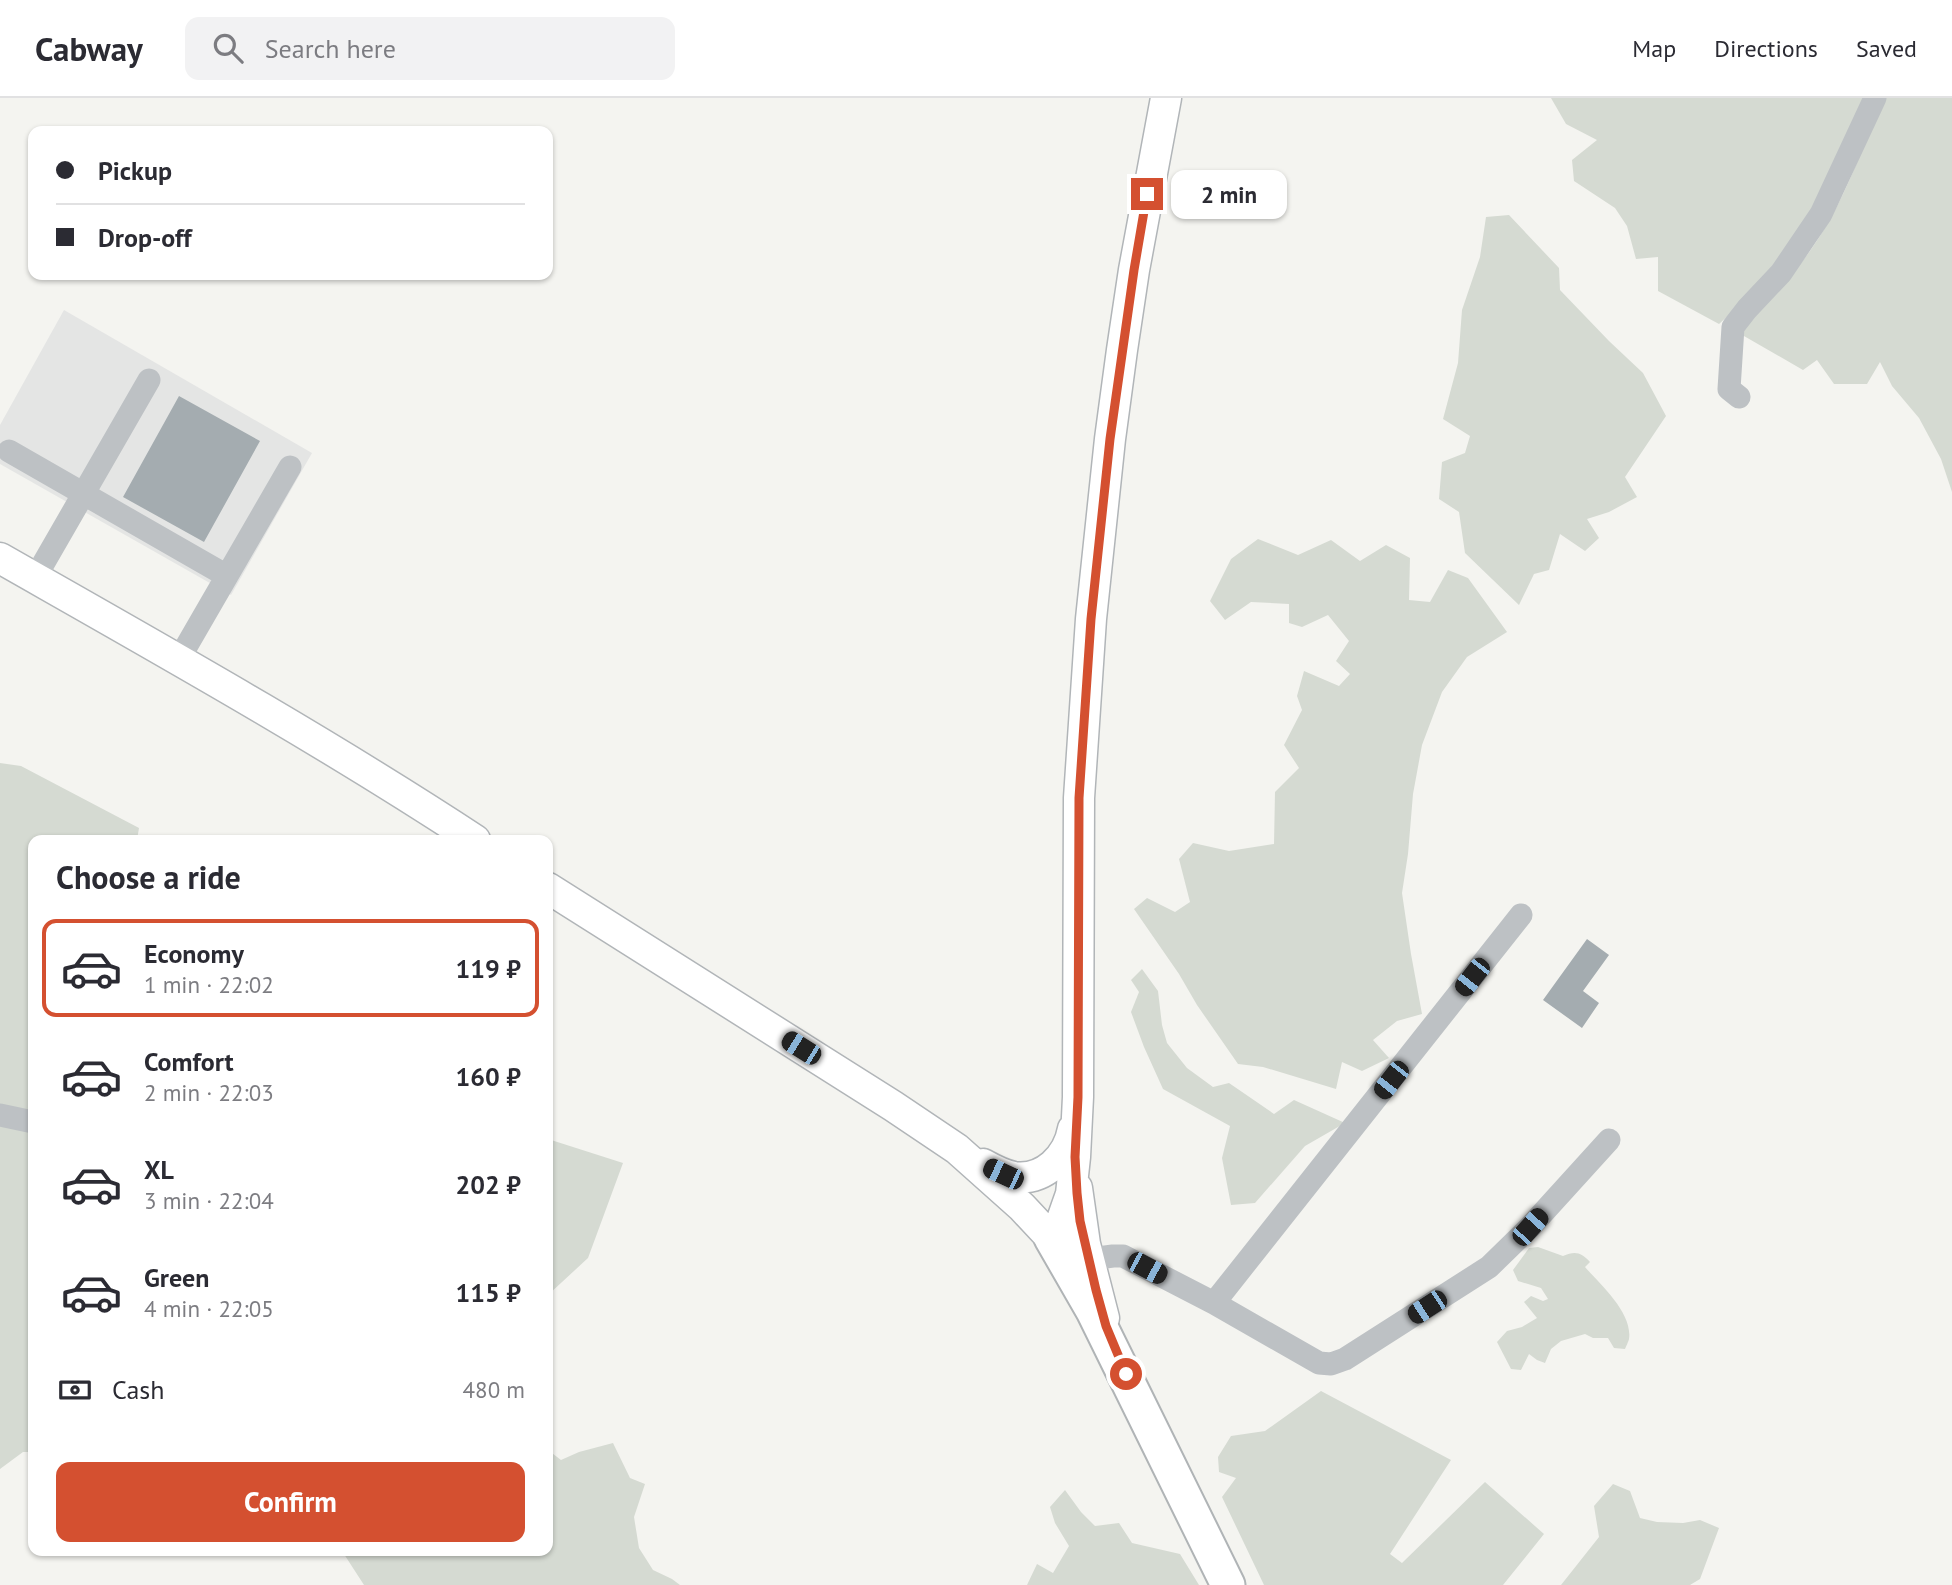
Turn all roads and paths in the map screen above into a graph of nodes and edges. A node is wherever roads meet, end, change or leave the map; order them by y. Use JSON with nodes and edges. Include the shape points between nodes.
{"nodes":[{"id":1,"x":1166,"y":98,"type":"edge"},
{"id":2,"x":1875,"y":98,"type":"edge"},
{"id":3,"x":149,"y":380,"type":"dead end"},
{"id":4,"x":1739,"y":397,"type":"dead end"},
{"id":5,"x":9,"y":451,"type":"dead end"},
{"id":6,"x":290,"y":467,"type":"dead end"},
{"id":7,"x":84,"y":494,"type":"junction"},
{"id":8,"x":0,"y":558,"type":"edge"},
{"id":9,"x":228,"y":576,"type":"junction"},
{"id":10,"x":35,"y":578,"type":"junction"},
{"id":11,"x":179,"y":659,"type":"junction"},
{"id":12,"x":467,"y":835,"type":"edge"},
{"id":13,"x":553,"y":891,"type":"edge"},
{"id":14,"x":1521,"y":915,"type":"dead end"},
{"id":15,"x":1078,"y":1097,"type":"junction"},
{"id":16,"x":0,"y":1115,"type":"edge"},
{"id":17,"x":28,"y":1121,"type":"edge"},
{"id":18,"x":1609,"y":1140,"type":"dead end"},
{"id":19,"x":957,"y":1149,"type":"junction"},
{"id":20,"x":1075,"y":1157,"type":"junction"},
{"id":21,"x":1051,"y":1238,"type":"junction"},
{"id":22,"x":1090,"y":1259,"type":"junction"},
{"id":23,"x":1214,"y":1303,"type":"junction"},
{"id":24,"x":1126,"y":1374,"type":"junction"},
{"id":25,"x":1228,"y":1585,"type":"edge"}],
"edges":[{"from":1,"to":15,"type":"main road","via":[[1130,297],[1091,619],[1079,798]]},
{"from":2,"to":4,"type":"lane","via":[[1821,214],[1782,273],[1733,327],[1728,389]]},
{"from":3,"to":7,"type":"lane"},
{"from":5,"to":7,"type":"lane"},
{"from":6,"to":9,"type":"lane"},
{"from":7,"to":9,"type":"lane"},
{"from":7,"to":10,"type":"lane"},
{"from":8,"to":10,"type":"main road"},
{"from":9,"to":11,"type":"lane"},
{"from":10,"to":11,"type":"main road"},
{"from":11,"to":12,"type":"main road"},
{"from":13,"to":19,"type":"main road"},
{"from":14,"to":23,"type":"lane"},
{"from":15,"to":19,"type":"main road","via":[[1066,1150],[1039,1174],[1003,1174]]},
{"from":15,"to":20,"type":"main road"},
{"from":16,"to":17,"type":"lane"},
{"from":18,"to":23,"type":"lane","via":[[1489,1267],[1345,1359],[1319,1363]]},
{"from":19,"to":21,"type":"main road"},
{"from":20,"to":21,"type":"main road","via":[[1069,1201]]},
{"from":20,"to":22,"type":"main road","via":[[1080,1221]]},
{"from":21,"to":24,"type":"highway"},
{"from":22,"to":23,"type":"lane","via":[[1124,1256]]},
{"from":22,"to":24,"type":"main road","via":[[1106,1326]]},
{"from":24,"to":25,"type":"highway"}]}
